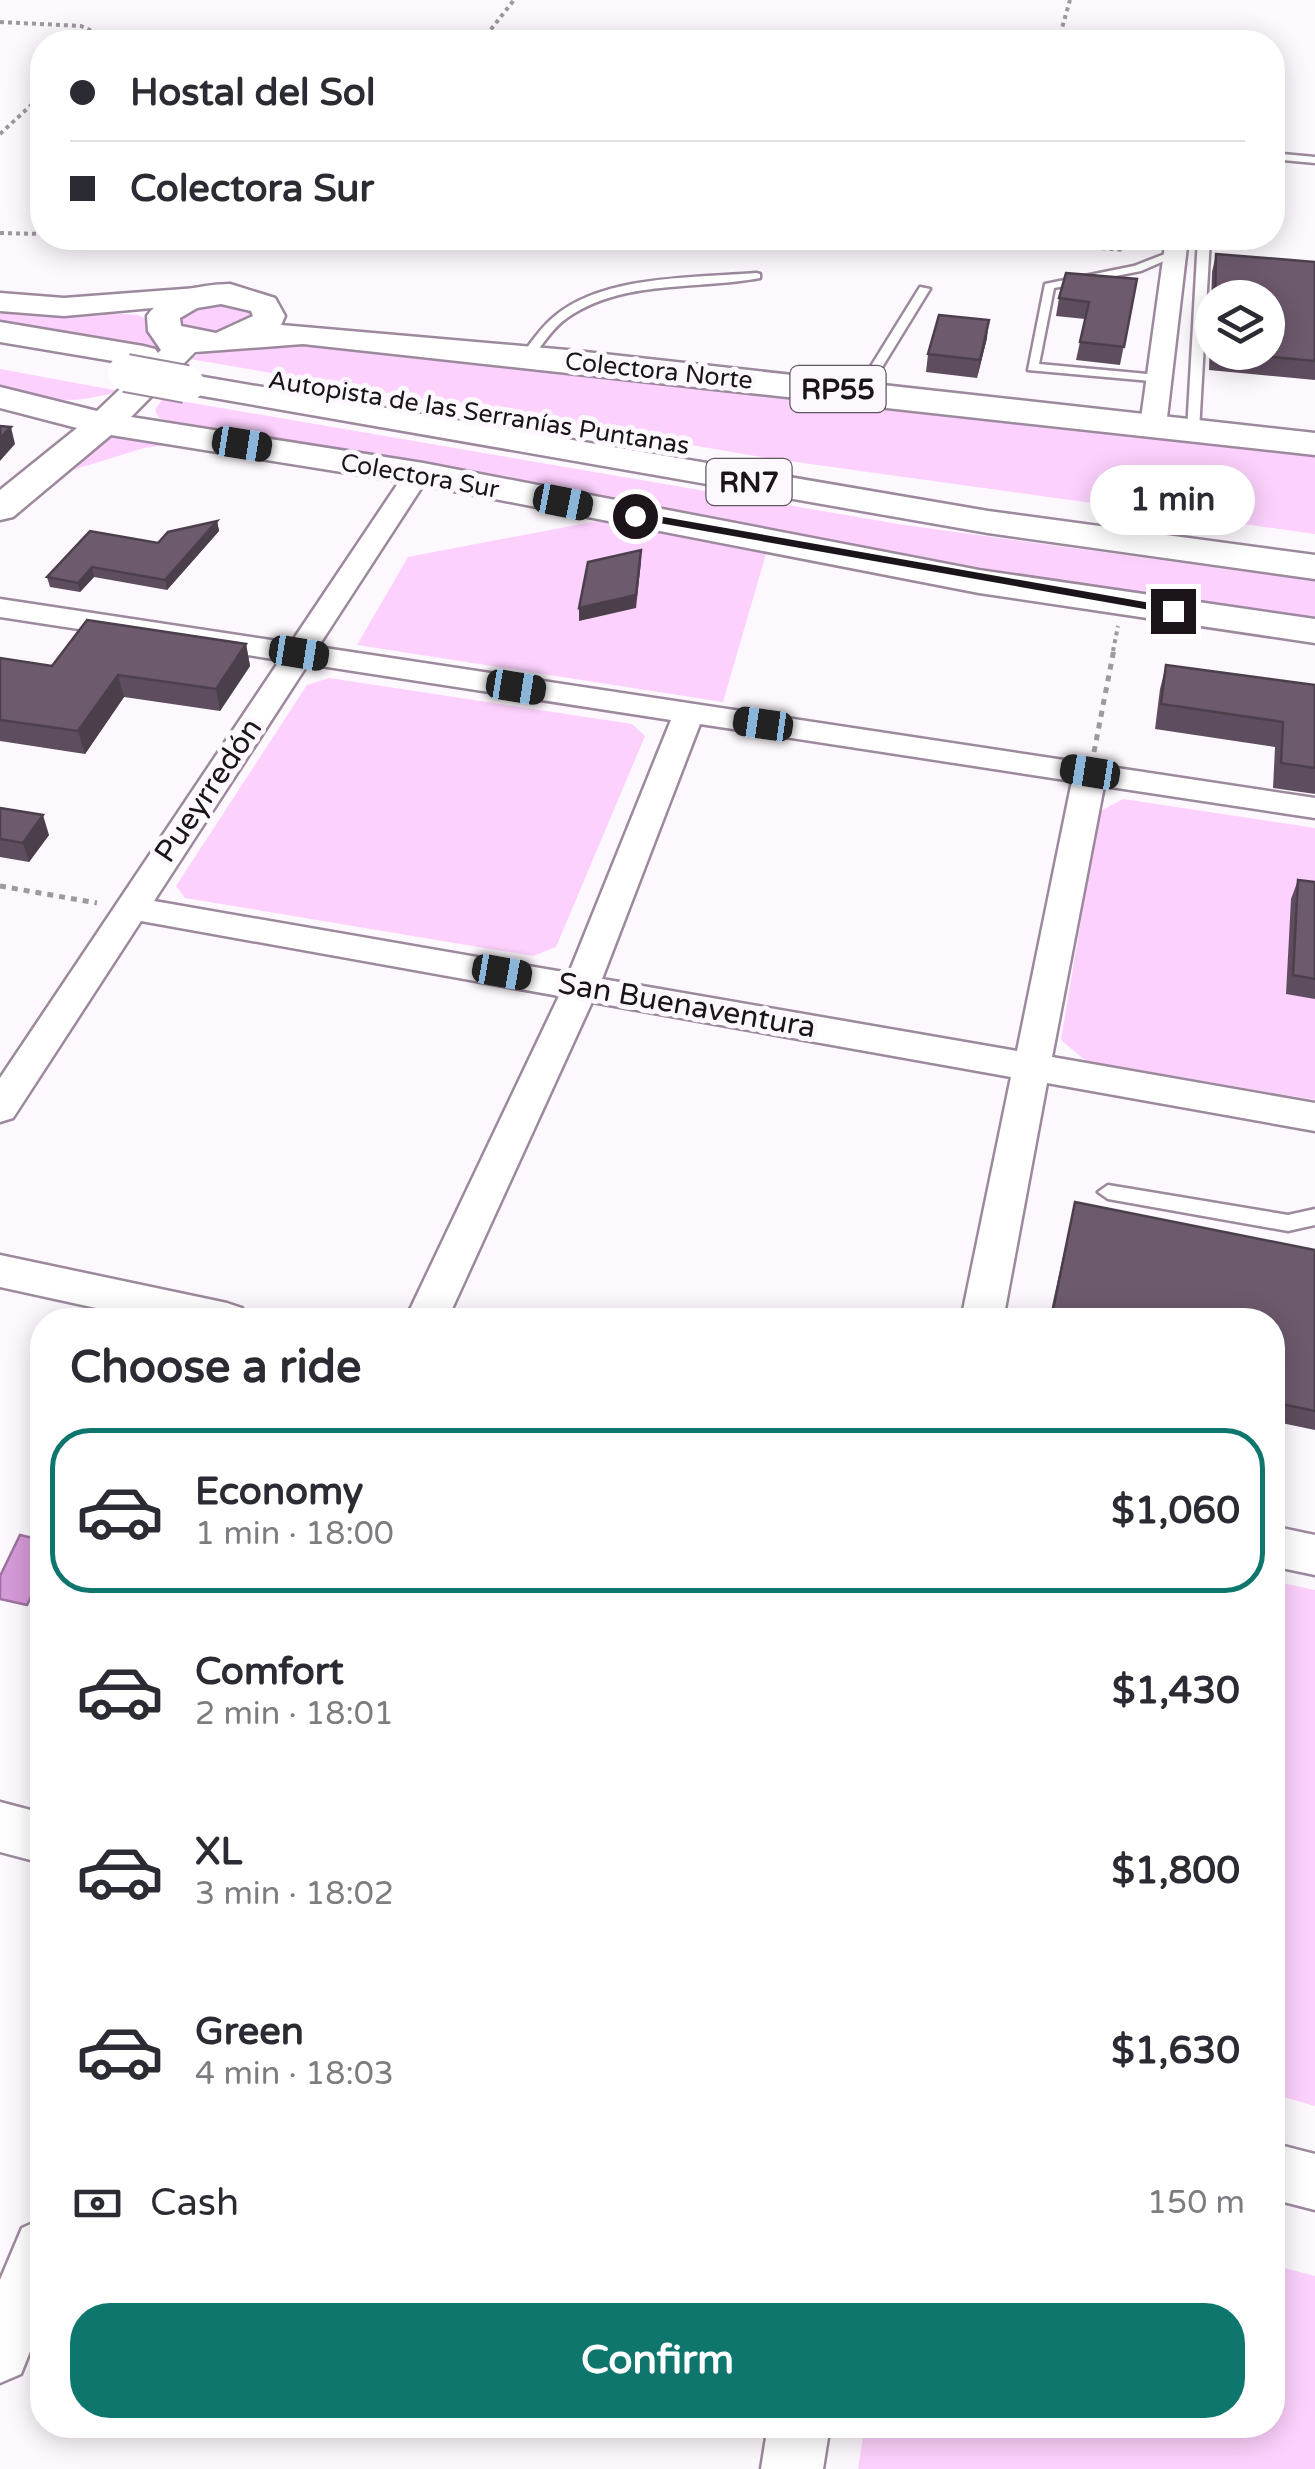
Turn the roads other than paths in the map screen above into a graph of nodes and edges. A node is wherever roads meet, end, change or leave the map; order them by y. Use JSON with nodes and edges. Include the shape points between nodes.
{"nodes":[{"id":1,"x":1285,"y":157,"type":"edge"},
{"id":2,"x":1315,"y":160,"type":"edge"},
{"id":3,"x":1168,"y":250,"type":"edge"},
{"id":4,"x":1174,"y":250,"type":"edge"},
{"id":5,"x":1203,"y":250,"type":"edge"},
{"id":6,"x":756,"y":276,"type":"dead end"},
{"id":7,"x":924,"y":289,"type":"dead end"},
{"id":8,"x":196,"y":297,"type":"junction"},
{"id":9,"x":0,"y":302,"type":"edge"},
{"id":10,"x":264,"y":305,"type":"junction"},
{"id":11,"x":113,"y":306,"type":"junction"},
{"id":12,"x":0,"y":332,"type":"edge"},
{"id":13,"x":360,"y":341,"type":"junction"},
{"id":14,"x":0,"y":350,"type":"edge"},
{"id":15,"x":179,"y":354,"type":"junction"},
{"id":16,"x":526,"y":357,"type":"junction"},
{"id":17,"x":1158,"y":379,"type":"junction"},
{"id":18,"x":861,"y":392,"type":"junction"},
{"id":19,"x":0,"y":397,"type":"edge"},
{"id":20,"x":0,"y":405,"type":"edge"},
{"id":21,"x":101,"y":425,"type":"junction"},
{"id":22,"x":1153,"y":426,"type":"junction"},
{"id":23,"x":1194,"y":431,"type":"junction"},
{"id":24,"x":229,"y":442,"type":"junction"},
{"id":25,"x":1315,"y":444,"type":"edge"},
{"id":26,"x":418,"y":473,"type":"junction"},
{"id":27,"x":8,"y":516,"type":"edge"},
{"id":28,"x":1315,"y":545,"type":"edge"},
{"id":29,"x":1315,"y":567,"type":"edge"},
{"id":30,"x":0,"y":608,"type":"edge"},
{"id":31,"x":1315,"y":631,"type":"edge"},
{"id":32,"x":299,"y":653,"type":"junction"},
{"id":33,"x":689,"y":714,"type":"junction"},
{"id":34,"x":1090,"y":772,"type":"junction"},
{"id":35,"x":1315,"y":808,"type":"edge"},
{"id":36,"x":130,"y":908,"type":"junction"},
{"id":37,"x":582,"y":986,"type":"junction"},
{"id":38,"x":1034,"y":1067,"type":"junction"},
{"id":39,"x":0,"y":1108,"type":"edge"},
{"id":40,"x":1315,"y":1118,"type":"edge"},
{"id":41,"x":1108,"y":1192,"type":"dead end"},
{"id":42,"x":1315,"y":1217,"type":"edge"},
{"id":43,"x":0,"y":1271,"type":"edge"},
{"id":44,"x":171,"y":1308,"type":"edge"},
{"id":45,"x":432,"y":1308,"type":"edge"},
{"id":46,"x":984,"y":1308,"type":"edge"},
{"id":47,"x":1285,"y":1549,"type":"edge"},
{"id":48,"x":1315,"y":1555,"type":"edge"},
{"id":49,"x":0,"y":1826,"type":"edge"},
{"id":50,"x":30,"y":1835,"type":"edge"},
{"id":51,"x":1285,"y":2174,"type":"edge"},
{"id":52,"x":1315,"y":2182,"type":"edge"},
{"id":53,"x":30,"y":2278,"type":"edge"},
{"id":54,"x":0,"y":2352,"type":"edge"},
{"id":55,"x":796,"y":2438,"type":"edge"},
{"id":56,"x":792,"y":2469,"type":"edge"}],
"edges":[{"from":1,"to":2,"type":"lane"},
{"from":3,"to":17,"type":"lane","via":[[1137,269],[1049,286],[1032,367]]},
{"from":4,"to":17,"type":"street"},
{"from":5,"to":23,"type":"lane"},
{"from":6,"to":16,"type":"lane","via":[[586,303],[560,317]]},
{"from":7,"to":18,"type":"lane"},
{"from":8,"to":10,"type":"main road","number":"RP55","via":[[230,294]]},
{"from":8,"to":11,"type":"street","name":"Colectora Norte"},
{"from":8,"to":15,"type":"main road","via":[[170,308]]},
{"from":9,"to":11,"type":"street","name":"Colectora Norte"},
{"from":10,"to":13,"type":"main road","name":"Colectora Norte","number":"RP55"},
{"from":10,"to":15,"type":"main road","via":[[270,316],[265,324]]},
{"from":11,"to":15,"type":"street","name":"Colectora Norte","via":[[138,309]]},
{"from":12,"to":15,"type":"main road","name":"Autopista de las Serranías Puntanas","number":"RN7"},
{"from":13,"to":15,"type":"main road","name":"Colectora Norte","number":"RP55","via":[[292,334]]},
{"from":13,"to":16,"type":"main road","name":"Colectora Norte","number":"RP55"},
{"from":14,"to":15,"type":"main road","name":"Autopista de las Serranías Puntanas","number":"RN7"},
{"from":15,"to":21,"type":"main road"},
{"from":15,"to":28,"type":"main road","name":"Autopista de las Serranías Puntanas","number":"RN7","via":[[1036,504]]},
{"from":15,"to":29,"type":"main road","name":"Autopista de las Serranías Puntanas","number":"RN7","via":[[988,522]]},
{"from":16,"to":18,"type":"main road","name":"Colectora Norte","number":"RP55"},
{"from":17,"to":22,"type":"street"},
{"from":18,"to":22,"type":"main road","name":"Colectora Norte","number":"RP55"},
{"from":19,"to":21,"type":"main road","name":"Colectora Sur"},
{"from":20,"to":27,"type":"main road","via":[[23,427],[30,445],[26,478]]},
{"from":21,"to":24,"type":"main road","name":"Colectora Sur"},
{"from":21,"to":27,"type":"main road"},
{"from":22,"to":23,"type":"main road","name":"Colectora Norte","number":"RP55"},
{"from":23,"to":25,"type":"main road","name":"Colectora Norte","number":"RP55"},
{"from":24,"to":26,"type":"main road","name":"Colectora Sur"},
{"from":24,"to":27,"type":"main road","via":[[121,463]]},
{"from":26,"to":31,"type":"main road","name":"Colectora Sur","via":[[744,537]]},
{"from":26,"to":32,"type":"street","name":"Pueyrredón"},
{"from":30,"to":32,"type":"street"},
{"from":32,"to":33,"type":"street"},
{"from":32,"to":36,"type":"street","name":"Pueyrredón"},
{"from":33,"to":34,"type":"street"},
{"from":33,"to":37,"type":"street"},
{"from":34,"to":35,"type":"street"},
{"from":34,"to":38,"type":"street"},
{"from":36,"to":37,"type":"street","name":"San Buenaventura"},
{"from":36,"to":39,"type":"street","name":"Pueyrredón"},
{"from":37,"to":38,"type":"street","name":"San Buenaventura"},
{"from":37,"to":45,"type":"street"},
{"from":38,"to":40,"type":"street","name":"San Buenaventura"},
{"from":38,"to":46,"type":"street"},
{"from":41,"to":42,"type":"lane","via":[[1288,1223]]},
{"from":43,"to":44,"type":"street"},
{"from":47,"to":48,"type":"street"},
{"from":49,"to":50,"type":"street"},
{"from":51,"to":52,"type":"street"},
{"from":53,"to":54,"type":"street"},
{"from":55,"to":56,"type":"street"}]}
